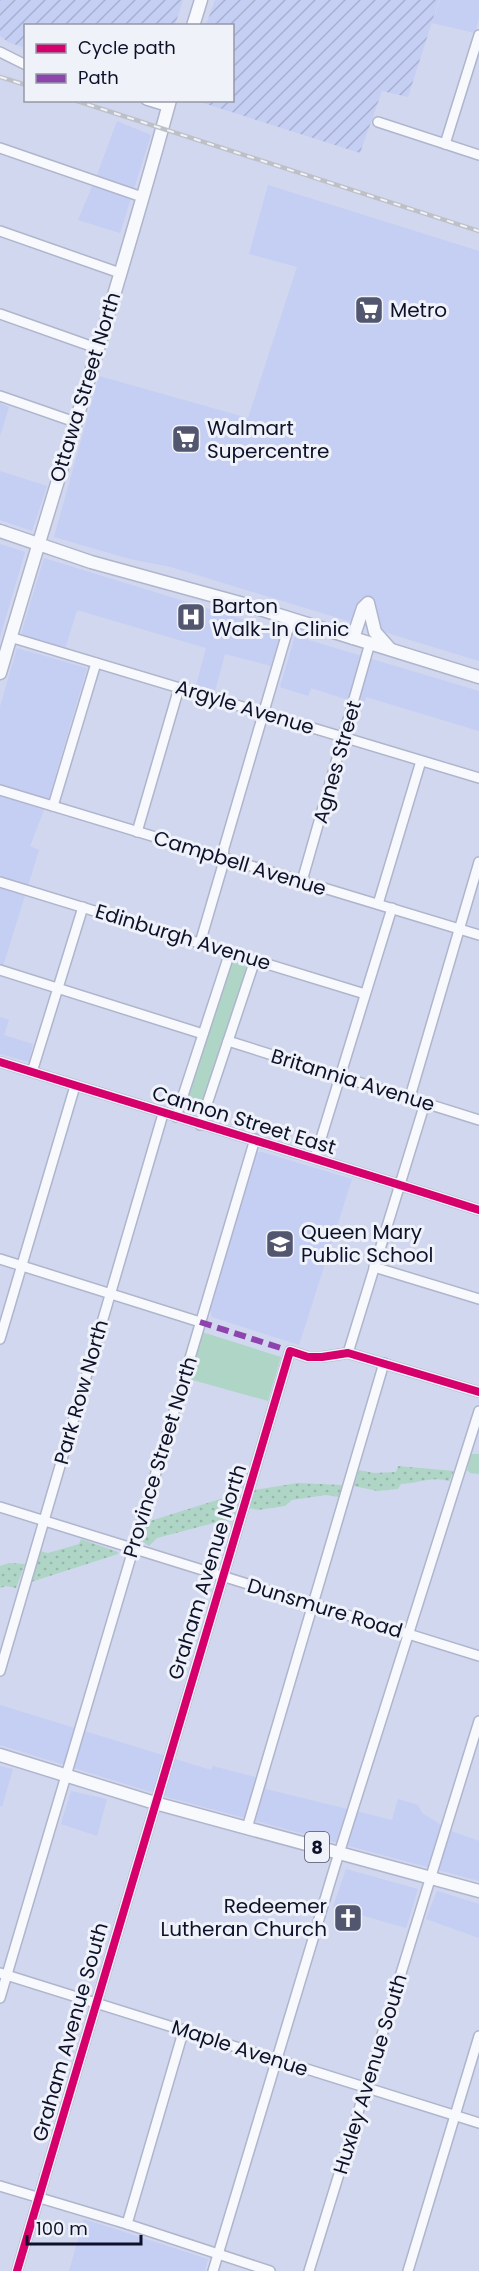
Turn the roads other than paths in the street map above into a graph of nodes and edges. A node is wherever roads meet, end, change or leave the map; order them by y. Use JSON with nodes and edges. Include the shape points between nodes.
{"nodes":[{"id":1,"x":201,"y":0,"type":"edge"},
{"id":2,"x":194,"y":24,"type":"edge"},
{"id":3,"x":479,"y":35,"type":"edge"},
{"id":4,"x":0,"y":52,"type":"edge"},
{"id":5,"x":24,"y":64,"type":"edge"},
{"id":6,"x":170,"y":104,"type":"edge"},
{"id":7,"x":378,"y":122,"type":"dead end"},
{"id":8,"x":445,"y":144,"type":"junction"},
{"id":9,"x":0,"y":148,"type":"edge"},
{"id":10,"x":479,"y":155,"type":"edge"},
{"id":11,"x":142,"y":197,"type":"junction"},
{"id":12,"x":0,"y":231,"type":"edge"},
{"id":13,"x":120,"y":273,"type":"junction"},
{"id":14,"x":0,"y":314,"type":"edge"},
{"id":15,"x":99,"y":349,"type":"junction"},
{"id":16,"x":0,"y":396,"type":"edge"},
{"id":17,"x":75,"y":422,"type":"junction"},
{"id":18,"x":0,"y":531,"type":"edge"},
{"id":19,"x":37,"y":544,"type":"junction"},
{"id":20,"x":291,"y":619,"type":"junction"},
{"id":21,"x":10,"y":637,"type":"junction"},
{"id":22,"x":353,"y":638,"type":"junction"},
{"id":23,"x":370,"y":644,"type":"junction"},
{"id":24,"x":390,"y":649,"type":"junction"},
{"id":25,"x":96,"y":663,"type":"junction"},
{"id":26,"x":0,"y":673,"type":"edge"},
{"id":27,"x":479,"y":677,"type":"edge"},
{"id":28,"x":179,"y":688,"type":"junction"},
{"id":29,"x":264,"y":713,"type":"junction"},
{"id":30,"x":345,"y":737,"type":"junction"},
{"id":31,"x":421,"y":761,"type":"junction"},
{"id":32,"x":479,"y":778,"type":"edge"},
{"id":33,"x":0,"y":790,"type":"edge"},
{"id":34,"x":53,"y":806,"type":"junction"},
{"id":35,"x":137,"y":832,"type":"junction"},
{"id":36,"x":223,"y":857,"type":"junction"},
{"id":37,"x":479,"y":862,"type":"edge"},
{"id":38,"x":302,"y":881,"type":"junction"},
{"id":39,"x":0,"y":882,"type":"edge"},
{"id":40,"x":378,"y":904,"type":"junction"},
{"id":41,"x":83,"y":907,"type":"junction"},
{"id":42,"x":392,"y":908,"type":"junction"},
{"id":43,"x":459,"y":929,"type":"junction"},
{"id":44,"x":479,"y":935,"type":"edge"},
{"id":45,"x":200,"y":943,"type":"junction"},
{"id":46,"x":230,"y":952,"type":"junction"},
{"id":47,"x":255,"y":960,"type":"junction"},
{"id":48,"x":0,"y":970,"type":"edge"},
{"id":49,"x":57,"y":989,"type":"junction"},
{"id":50,"x":365,"y":994,"type":"junction"},
{"id":51,"x":203,"y":1034,"type":"junction"},
{"id":52,"x":228,"y":1041,"type":"junction"},
{"id":53,"x":0,"y":1062,"type":"edge"},
{"id":54,"x":32,"y":1072,"type":"junction"},
{"id":55,"x":340,"y":1076,"type":"junction"},
{"id":56,"x":75,"y":1086,"type":"junction"},
{"id":57,"x":410,"y":1097,"type":"junction"},
{"id":58,"x":425,"y":1103,"type":"junction"},
{"id":59,"x":163,"y":1114,"type":"junction"},
{"id":60,"x":176,"y":1117,"type":"junction"},
{"id":61,"x":479,"y":1120,"type":"edge"},
{"id":62,"x":200,"y":1125,"type":"junction"},
{"id":63,"x":255,"y":1139,"type":"junction"},
{"id":64,"x":315,"y":1158,"type":"junction"},
{"id":65,"x":399,"y":1184,"type":"junction"},
{"id":66,"x":479,"y":1210,"type":"edge"},
{"id":67,"x":0,"y":1259,"type":"edge"},
{"id":68,"x":22,"y":1265,"type":"junction"},
{"id":69,"x":374,"y":1267,"type":"junction"},
{"id":70,"x":111,"y":1293,"type":"junction"},
{"id":71,"x":479,"y":1299,"type":"edge"},
{"id":72,"x":200,"y":1322,"type":"junction"},
{"id":73,"x":0,"y":1339,"type":"edge"},
{"id":74,"x":348,"y":1353,"type":"junction"},
{"id":75,"x":384,"y":1363,"type":"junction"},
{"id":76,"x":479,"y":1392,"type":"edge"},
{"id":77,"x":479,"y":1411,"type":"edge"},
{"id":78,"x":0,"y":1507,"type":"edge"},
{"id":79,"x":44,"y":1520,"type":"junction"},
{"id":80,"x":133,"y":1548,"type":"junction"},
{"id":81,"x":223,"y":1576,"type":"junction"},
{"id":82,"x":313,"y":1605,"type":"junction"},
{"id":83,"x":408,"y":1634,"type":"junction"},
{"id":84,"x":479,"y":1656,"type":"edge"},
{"id":85,"x":0,"y":1671,"type":"edge"},
{"id":86,"x":479,"y":1720,"type":"edge"},
{"id":87,"x":0,"y":1755,"type":"edge"},
{"id":88,"x":67,"y":1775,"type":"junction"},
{"id":89,"x":155,"y":1803,"type":"junction"},
{"id":90,"x":247,"y":1828,"type":"junction"},
{"id":91,"x":339,"y":1853,"type":"junction"},
{"id":92,"x":429,"y":1878,"type":"junction"},
{"id":93,"x":479,"y":1891,"type":"edge"},
{"id":94,"x":3,"y":1974,"type":"edge"},
{"id":95,"x":0,"y":1998,"type":"edge"},
{"id":96,"x":96,"y":2002,"type":"junction"},
{"id":97,"x":183,"y":2030,"type":"junction"},
{"id":98,"x":479,"y":2036,"type":"edge"},
{"id":99,"x":278,"y":2061,"type":"junction"},
{"id":100,"x":365,"y":2088,"type":"junction"},
{"id":101,"x":455,"y":2115,"type":"junction"},
{"id":102,"x":479,"y":2123,"type":"edge"},
{"id":103,"x":0,"y":2186,"type":"edge"},
{"id":104,"x":38,"y":2198,"type":"junction"},
{"id":105,"x":127,"y":2224,"type":"junction"},
{"id":106,"x":218,"y":2254,"type":"junction"},
{"id":107,"x":17,"y":2271,"type":"edge"},
{"id":108,"x":213,"y":2271,"type":"edge"},
{"id":109,"x":270,"y":2271,"type":"edge"},
{"id":110,"x":309,"y":2271,"type":"edge"},
{"id":111,"x":408,"y":2271,"type":"edge"}],
"edges":[{"from":1,"to":2,"type":"main road"},
{"from":3,"to":8,"type":"street"},
{"from":4,"to":5,"type":"street"},
{"from":6,"to":11,"type":"main road","name":"Ottawa Street North"},
{"from":7,"to":8,"type":"street"},
{"from":8,"to":10,"type":"street"},
{"from":9,"to":11,"type":"street"},
{"from":11,"to":13,"type":"main road","name":"Ottawa Street North"},
{"from":12,"to":13,"type":"street"},
{"from":13,"to":15,"type":"main road","name":"Ottawa Street North"},
{"from":14,"to":15,"type":"street"},
{"from":15,"to":17,"type":"main road","name":"Ottawa Street North"},
{"from":16,"to":17,"type":"street"},
{"from":17,"to":19,"type":"main road","name":"Ottawa Street North"},
{"from":18,"to":19,"type":"main road"},
{"from":19,"to":20,"type":"main road"},
{"from":19,"to":21,"type":"main road","name":"Ottawa Street North"},
{"from":20,"to":22,"type":"main road"},
{"from":20,"to":29,"type":"street"},
{"from":21,"to":25,"type":"street","name":"Argyle Avenue"},
{"from":21,"to":26,"type":"main road","name":"Ottawa Street North"},
{"from":22,"to":23,"type":"main road"},
{"from":22,"to":24,"type":"main road","via":[[368,603],[375,633]]},
{"from":23,"to":24,"type":"main road"},
{"from":23,"to":30,"type":"street","name":"Agnes Street"},
{"from":24,"to":27,"type":"main road"},
{"from":25,"to":28,"type":"street","name":"Argyle Avenue"},
{"from":25,"to":34,"type":"street"},
{"from":28,"to":29,"type":"street","name":"Argyle Avenue"},
{"from":28,"to":35,"type":"street"},
{"from":29,"to":30,"type":"street","name":"Argyle Avenue"},
{"from":29,"to":36,"type":"street"},
{"from":30,"to":31,"type":"street","name":"Argyle Avenue"},
{"from":30,"to":38,"type":"street","name":"Agnes Street"},
{"from":31,"to":32,"type":"street","name":"Argyle Avenue"},
{"from":31,"to":40,"type":"street"},
{"from":33,"to":34,"type":"street","name":"Campbell Avenue"},
{"from":34,"to":35,"type":"street","name":"Campbell Avenue"},
{"from":35,"to":36,"type":"street","name":"Campbell Avenue"},
{"from":36,"to":38,"type":"street","name":"Campbell Avenue"},
{"from":36,"to":45,"type":"street"},
{"from":37,"to":43,"type":"street"},
{"from":38,"to":40,"type":"street","name":"Campbell Avenue"},
{"from":39,"to":41,"type":"street","name":"Edinburgh Avenue"},
{"from":40,"to":42,"type":"street","name":"Campbell Avenue"},
{"from":41,"to":45,"type":"street","name":"Edinburgh Avenue"},
{"from":41,"to":49,"type":"street"},
{"from":42,"to":43,"type":"street","name":"Campbell Avenue"},
{"from":42,"to":50,"type":"street"},
{"from":43,"to":44,"type":"street","name":"Campbell Avenue"},
{"from":43,"to":57,"type":"street"},
{"from":45,"to":46,"type":"street","name":"Edinburgh Avenue"},
{"from":46,"to":47,"type":"street","name":"Edinburgh Avenue"},
{"from":46,"to":51,"type":"street"},
{"from":47,"to":50,"type":"street","name":"Edinburgh Avenue"},
{"from":47,"to":52,"type":"street"},
{"from":48,"to":49,"type":"street"},
{"from":49,"to":51,"type":"street"},
{"from":49,"to":54,"type":"street"},
{"from":50,"to":55,"type":"street"},
{"from":51,"to":60,"type":"street"},
{"from":52,"to":55,"type":"street","name":"Britannia Avenue"},
{"from":52,"to":62,"type":"street"},
{"from":53,"to":54,"type":"street","name":"Cannon Street East"},
{"from":54,"to":56,"type":"street","name":"Cannon Street East"},
{"from":55,"to":57,"type":"street","name":"Britannia Avenue"},
{"from":55,"to":64,"type":"street"},
{"from":56,"to":59,"type":"street","name":"Cannon Street East"},
{"from":56,"to":68,"type":"street"},
{"from":57,"to":58,"type":"street","name":"Britannia Avenue"},
{"from":58,"to":61,"type":"street","name":"Britannia Avenue"},
{"from":58,"to":65,"type":"street"},
{"from":59,"to":60,"type":"street","name":"Cannon Street East"},
{"from":59,"to":70,"type":"street","name":"Park Row North"},
{"from":60,"to":62,"type":"street","name":"Cannon Street East"},
{"from":62,"to":63,"type":"street","name":"Cannon Street East"},
{"from":63,"to":64,"type":"street","name":"Cannon Street East"},
{"from":63,"to":72,"type":"street","name":"Province Street North"},
{"from":64,"to":65,"type":"street","name":"Cannon Street East"},
{"from":65,"to":66,"type":"street","name":"Cannon Street East"},
{"from":65,"to":69,"type":"street"},
{"from":67,"to":68,"type":"street"},
{"from":68,"to":70,"type":"street"},
{"from":68,"to":73,"type":"street"},
{"from":69,"to":71,"type":"street"},
{"from":69,"to":74,"type":"street"},
{"from":70,"to":72,"type":"street"},
{"from":70,"to":79,"type":"street","name":"Park Row North"},
{"from":72,"to":80,"type":"street","name":"Province Street North"},
{"from":74,"to":75,"type":"street"},
{"from":74,"to":81,"type":"street","name":"Graham Avenue North","via":[[308,1357],[290,1350]]},
{"from":75,"to":76,"type":"street"},
{"from":75,"to":82,"type":"street"},
{"from":77,"to":83,"type":"street"},
{"from":78,"to":79,"type":"street","name":"Dunsmure Road"},
{"from":79,"to":80,"type":"street","name":"Dunsmure Road"},
{"from":79,"to":85,"type":"street","name":"Park Row North"},
{"from":80,"to":81,"type":"street","name":"Dunsmure Road"},
{"from":80,"to":88,"type":"street","name":"Province Street North"},
{"from":81,"to":82,"type":"street","name":"Dunsmure Road"},
{"from":81,"to":89,"type":"street","name":"Graham Avenue North"},
{"from":82,"to":83,"type":"street","name":"Dunsmure Road"},
{"from":82,"to":90,"type":"street"},
{"from":83,"to":84,"type":"street","name":"Dunsmure Road"},
{"from":83,"to":91,"type":"street"},
{"from":86,"to":92,"type":"street","name":"Huxley Avenue South"},
{"from":87,"to":88,"type":"main road","number":"8"},
{"from":88,"to":89,"type":"main road","number":"8"},
{"from":88,"to":94,"type":"street","name":"Province Street North"},
{"from":89,"to":90,"type":"main road","number":"8"},
{"from":89,"to":96,"type":"street","name":"Graham Avenue South"},
{"from":90,"to":91,"type":"main road","number":"8"},
{"from":91,"to":92,"type":"main road","number":"8"},
{"from":91,"to":99,"type":"street"},
{"from":92,"to":93,"type":"main road","number":"8"},
{"from":92,"to":100,"type":"street","name":"Huxley Avenue South"},
{"from":94,"to":95,"type":"street","name":"Province Street North"},
{"from":94,"to":96,"type":"street","name":"Maple Avenue"},
{"from":96,"to":97,"type":"street","name":"Maple Avenue"},
{"from":96,"to":104,"type":"street","name":"Graham Avenue South"},
{"from":97,"to":99,"type":"street","name":"Maple Avenue"},
{"from":97,"to":105,"type":"street"},
{"from":98,"to":101,"type":"street"},
{"from":99,"to":100,"type":"street","name":"Maple Avenue"},
{"from":99,"to":106,"type":"street"},
{"from":100,"to":101,"type":"street","name":"Maple Avenue"},
{"from":100,"to":110,"type":"street","name":"Huxley Avenue South"},
{"from":101,"to":102,"type":"street","name":"Maple Avenue"},
{"from":101,"to":111,"type":"street"},
{"from":103,"to":104,"type":"street"},
{"from":104,"to":105,"type":"street"},
{"from":104,"to":107,"type":"street","name":"Graham Avenue South"},
{"from":105,"to":106,"type":"street"},
{"from":106,"to":108,"type":"street"},
{"from":106,"to":109,"type":"street"}]}
